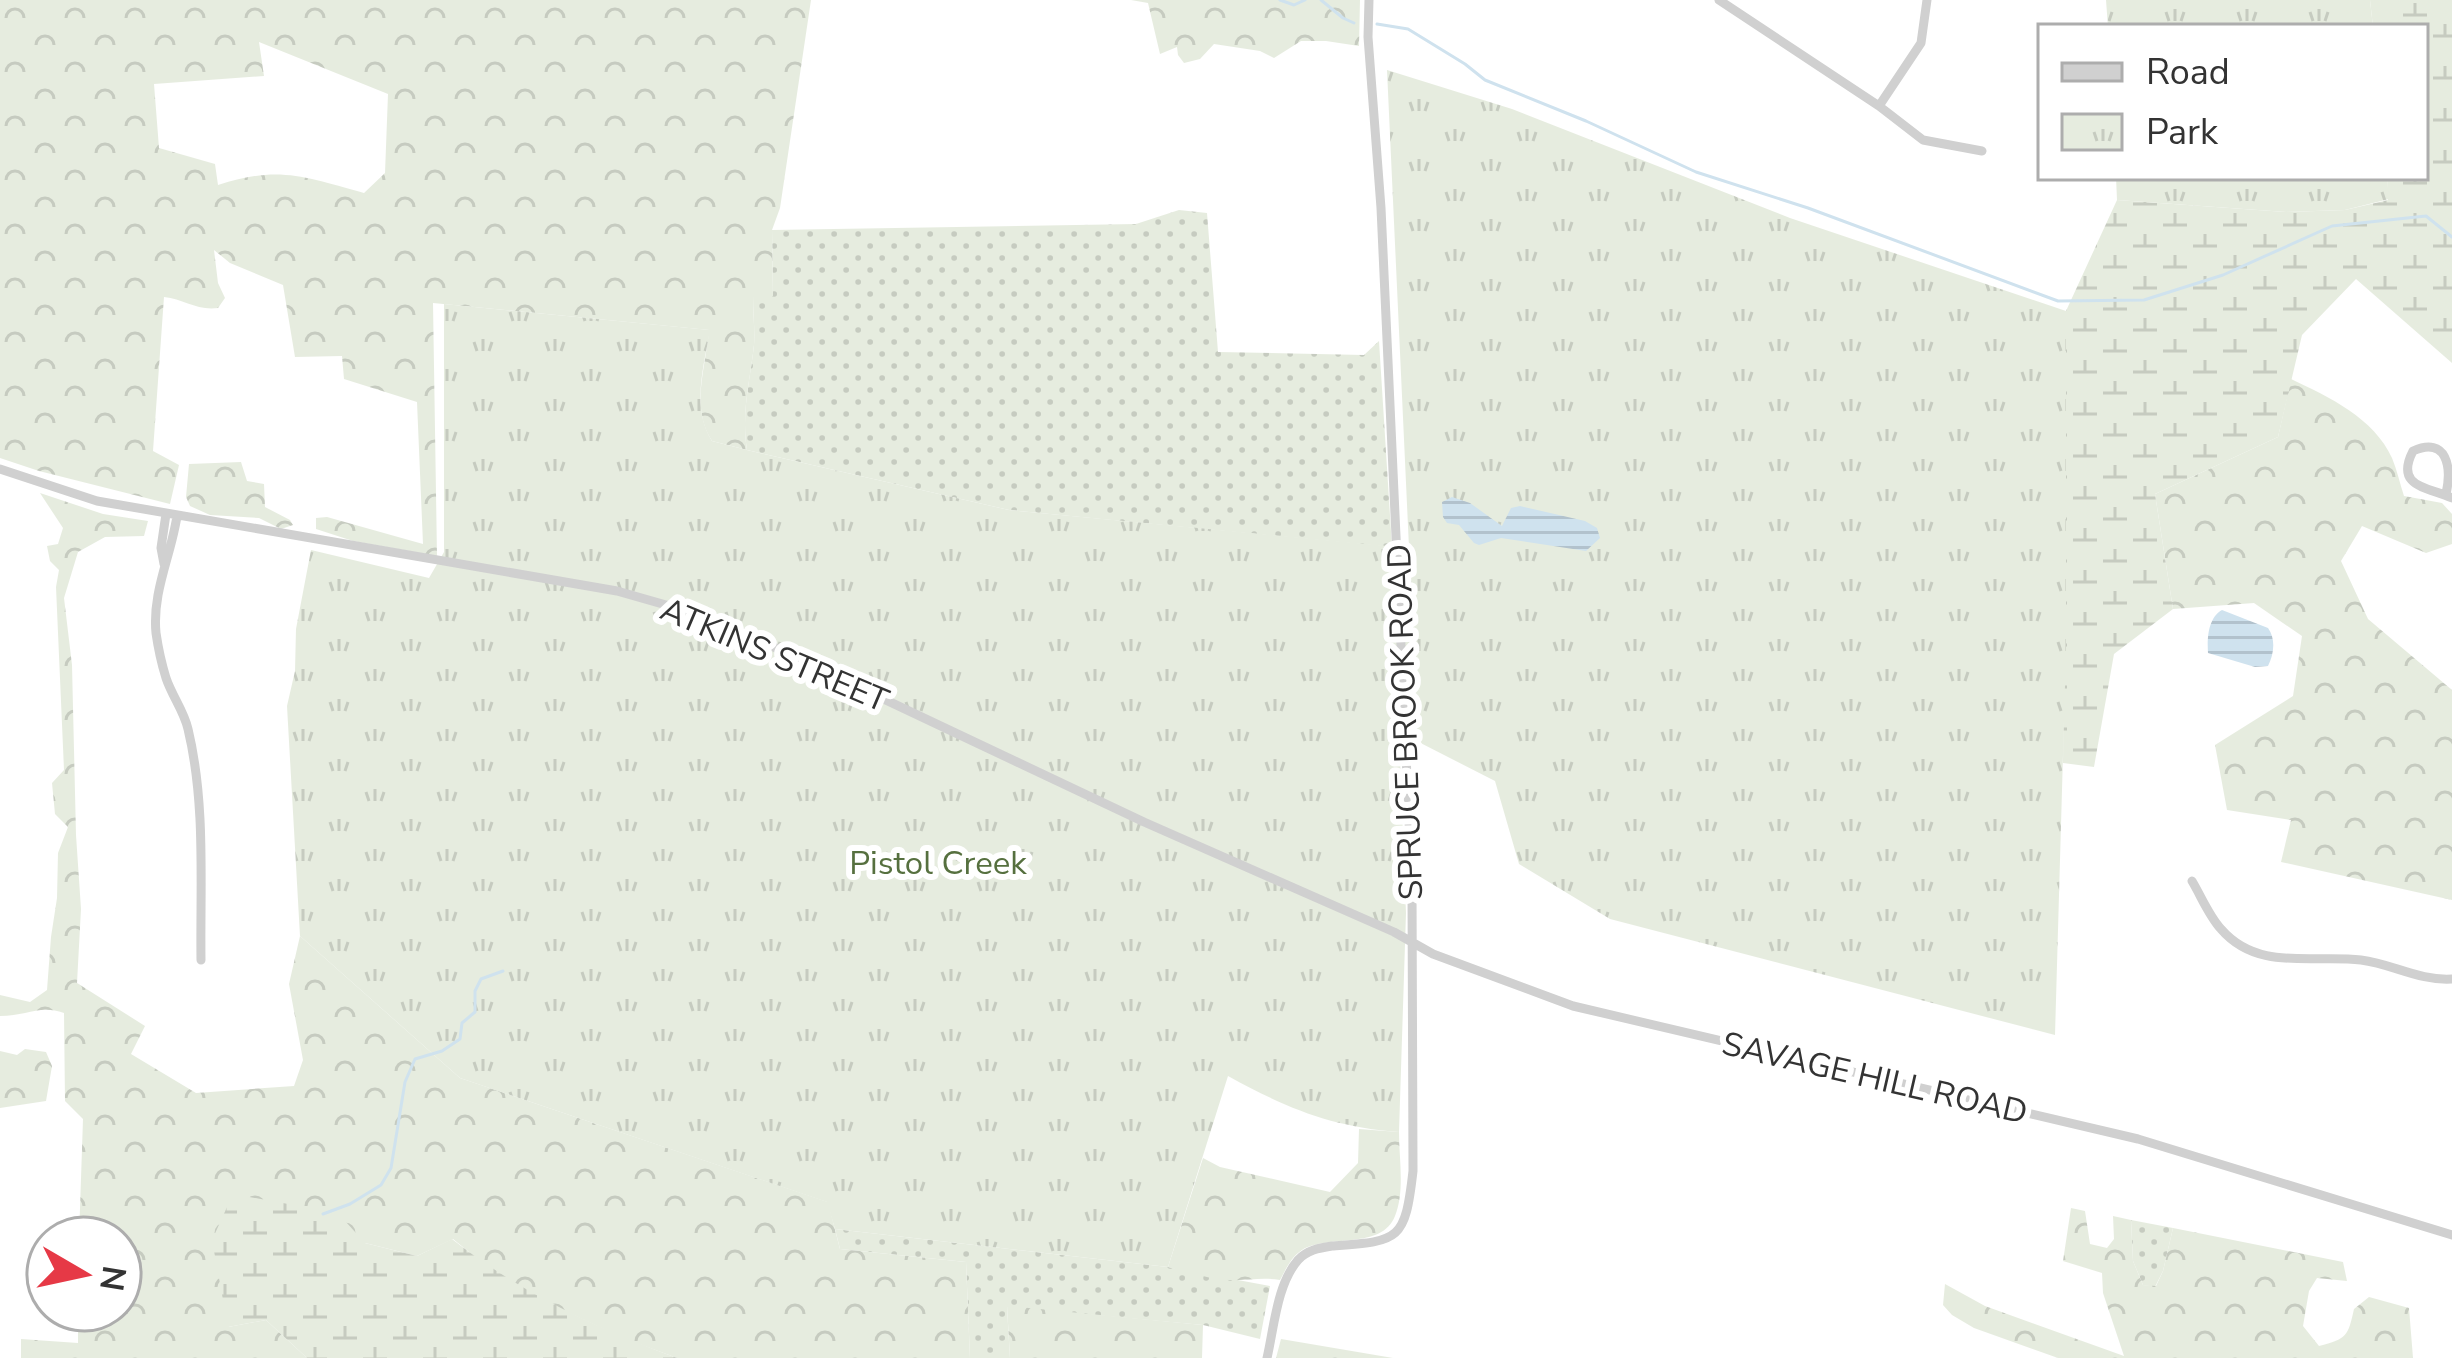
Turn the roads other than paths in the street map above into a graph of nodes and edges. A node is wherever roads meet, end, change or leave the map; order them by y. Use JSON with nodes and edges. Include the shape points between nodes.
{"nodes":[{"id":1,"x":1369,"y":0,"type":"edge"},
{"id":2,"x":1719,"y":0,"type":"edge"},
{"id":3,"x":1927,"y":0,"type":"edge"},
{"id":4,"x":1879,"y":106,"type":"junction"},
{"id":5,"x":1982,"y":151,"type":"dead end"},
{"id":6,"x":0,"y":469,"type":"edge"},
{"id":7,"x":2449,"y":496,"type":"edge"},
{"id":8,"x":172,"y":515,"type":"junction"},
{"id":9,"x":2192,"y":881,"type":"dead end"},
{"id":10,"x":1306,"y":896,"type":"joint"},
{"id":11,"x":1413,"y":944,"type":"junction"},
{"id":12,"x":201,"y":960,"type":"dead end"},
{"id":13,"x":2452,"y":979,"type":"edge"},
{"id":14,"x":2452,"y":1234,"type":"edge"},
{"id":15,"x":1267,"y":1358,"type":"edge"}],
"edges":[{"from":1,"to":11,"type":"street","name":"SPRUCE BROOK ROAD"},
{"from":2,"to":4,"type":"street"},
{"from":3,"to":4,"type":"street","via":[[1921,43]]},
{"from":4,"to":5,"type":"street","via":[[1923,140]]},
{"from":6,"to":8,"type":"street","name":"ATKINS STREET"},
{"from":7,"to":7,"type":"street","via":[[2412,480],[2413,451],[2442,453]]},
{"from":8,"to":10,"type":"street","name":"ATKINS STREET","via":[[617,591],[687,611]]},
{"from":8,"to":12,"type":"street","via":[[156,633],[197,780]]},
{"from":9,"to":13,"type":"street","via":[[2221,929],[2265,957],[2360,959]]},
{"from":10,"to":11,"type":"street","name":"SAVAGE HILL ROAD"},
{"from":11,"to":14,"type":"street","name":"SAVAGE HILL ROAD","via":[[1573,1006],[2138,1139]]},
{"from":11,"to":15,"type":"street","name":"SPRUCE BROOK ROAD","via":[[1414,1142],[1403,1222],[1382,1242],[1304,1254],[1289,1274]]}]}
